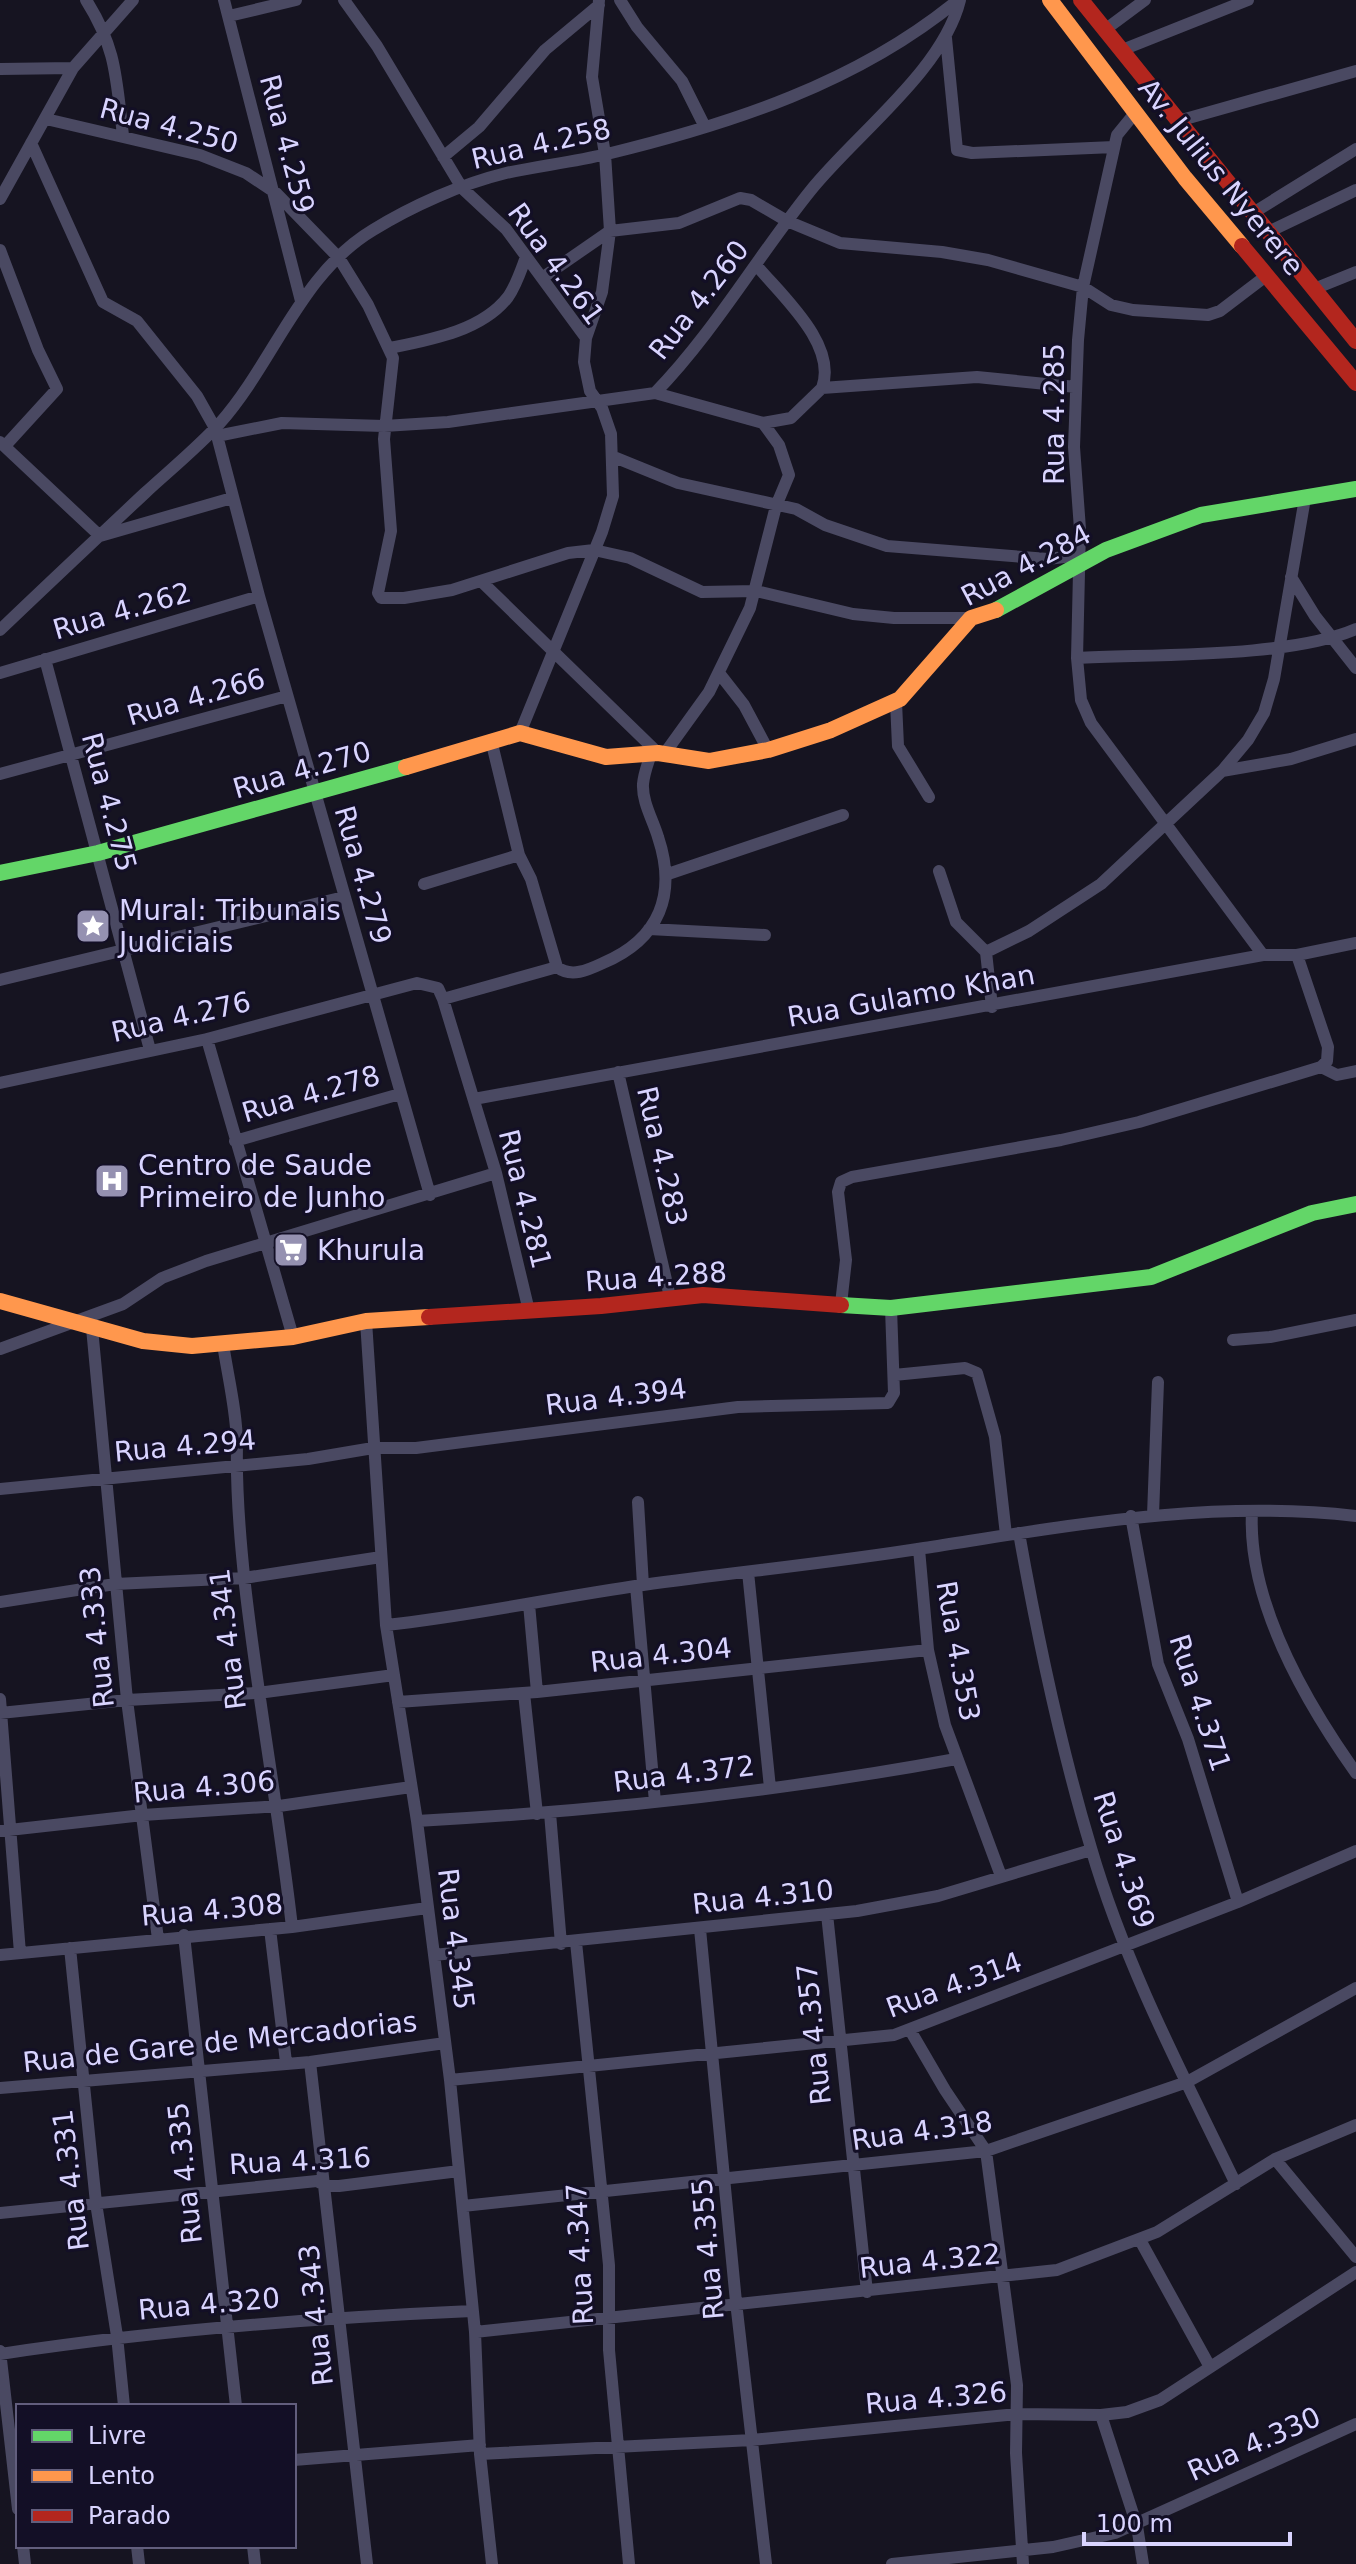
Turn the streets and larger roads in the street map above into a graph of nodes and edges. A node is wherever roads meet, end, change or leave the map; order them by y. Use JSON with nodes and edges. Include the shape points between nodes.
{"nodes":[{"id":1,"x":86,"y":0,"type":"edge"},
{"id":2,"x":133,"y":0,"type":"edge"},
{"id":3,"x":224,"y":0,"type":"edge"},
{"id":4,"x":296,"y":0,"type":"edge"},
{"id":5,"x":344,"y":0,"type":"edge"},
{"id":6,"x":620,"y":0,"type":"edge"},
{"id":7,"x":959,"y":0,"type":"edge"},
{"id":8,"x":1050,"y":0,"type":"edge"},
{"id":9,"x":1081,"y":0,"type":"edge"},
{"id":10,"x":1145,"y":0,"type":"edge"},
{"id":11,"x":1248,"y":0,"type":"edge"},
{"id":12,"x":599,"y":2,"type":"edge"},
{"id":13,"x":229,"y":16,"type":"junction"},
{"id":14,"x":1106,"y":29,"type":"junction"},
{"id":15,"x":106,"y":31,"type":"junction"},
{"id":16,"x":946,"y":38,"type":"junction"},
{"id":17,"x":1122,"y":50,"type":"junction"},
{"id":18,"x":73,"y":68,"type":"junction"},
{"id":19,"x":0,"y":69,"type":"edge"},
{"id":20,"x":1356,"y":71,"type":"edge"},
{"id":21,"x":1135,"y":113,"type":"junction"},
{"id":22,"x":46,"y":119,"type":"junction"},
{"id":23,"x":1178,"y":121,"type":"junction"},
{"id":24,"x":705,"y":127,"type":"junction"},
{"id":25,"x":123,"y":135,"type":"junction"},
{"id":26,"x":31,"y":143,"type":"junction"},
{"id":27,"x":1114,"y":147,"type":"junction"},
{"id":28,"x":1356,"y":149,"type":"edge"},
{"id":29,"x":605,"y":154,"type":"junction"},
{"id":30,"x":443,"y":157,"type":"junction"},
{"id":31,"x":462,"y":188,"type":"junction"},
{"id":32,"x":1356,"y":190,"type":"edge"},
{"id":33,"x":276,"y":193,"type":"junction"},
{"id":34,"x":0,"y":199,"type":"edge"},
{"id":35,"x":1253,"y":213,"type":"junction"},
{"id":36,"x":787,"y":221,"type":"junction"},
{"id":37,"x":610,"y":231,"type":"junction"},
{"id":38,"x":1268,"y":232,"type":"junction"},
{"id":39,"x":0,"y":250,"type":"edge"},
{"id":40,"x":526,"y":257,"type":"junction"},
{"id":41,"x":339,"y":258,"type":"junction"},
{"id":42,"x":757,"y":266,"type":"junction"},
{"id":43,"x":1356,"y":272,"type":"edge"},
{"id":44,"x":1266,"y":276,"type":"junction"},
{"id":45,"x":542,"y":278,"type":"junction"},
{"id":46,"x":1083,"y":287,"type":"junction"},
{"id":47,"x":1314,"y":289,"type":"junction"},
{"id":48,"x":301,"y":301,"type":"junction"},
{"id":49,"x":586,"y":338,"type":"junction"},
{"id":50,"x":1356,"y":341,"type":"edge"},
{"id":51,"x":390,"y":348,"type":"junction"},
{"id":52,"x":1356,"y":383,"type":"edge"},
{"id":53,"x":1076,"y":387,"type":"junction"},
{"id":54,"x":822,"y":388,"type":"junction"},
{"id":55,"x":655,"y":393,"type":"junction"},
{"id":56,"x":598,"y":402,"type":"junction"},
{"id":57,"x":763,"y":423,"type":"junction"},
{"id":58,"x":384,"y":426,"type":"junction"},
{"id":59,"x":216,"y":432,"type":"junction"},
{"id":60,"x":2,"y":444,"type":"edge"},
{"id":61,"x":614,"y":457,"type":"junction"},
{"id":62,"x":1356,"y":489,"type":"edge"},
{"id":63,"x":232,"y":498,"type":"junction"},
{"id":64,"x":1305,"y":498,"type":"junction"},
{"id":65,"x":776,"y":506,"type":"junction"},
{"id":66,"x":100,"y":536,"type":"junction"},
{"id":67,"x":594,"y":550,"type":"junction"},
{"id":68,"x":1080,"y":560,"type":"junction"},
{"id":69,"x":1291,"y":577,"type":"junction"},
{"id":70,"x":482,"y":582,"type":"junction"},
{"id":71,"x":756,"y":591,"type":"junction"},
{"id":72,"x":259,"y":596,"type":"junction"},
{"id":73,"x":971,"y":618,"type":"junction"},
{"id":74,"x":1356,"y":629,"type":"edge"},
{"id":75,"x":0,"y":630,"type":"edge"},
{"id":76,"x":1330,"y":638,"type":"junction"},
{"id":77,"x":1279,"y":646,"type":"junction"},
{"id":78,"x":552,"y":650,"type":"junction"},
{"id":79,"x":1077,"y":658,"type":"junction"},
{"id":80,"x":45,"y":659,"type":"junction"},
{"id":81,"x":1356,"y":668,"type":"edge"},
{"id":82,"x":0,"y":673,"type":"edge"},
{"id":83,"x":719,"y":673,"type":"junction"},
{"id":84,"x":287,"y":696,"type":"junction"},
{"id":85,"x":896,"y":702,"type":"junction"},
{"id":86,"x":522,"y":728,"type":"junction"},
{"id":87,"x":1356,"y":739,"type":"edge"},
{"id":88,"x":491,"y":740,"type":"junction"},
{"id":89,"x":768,"y":750,"type":"junction"},
{"id":90,"x":658,"y":753,"type":"junction"},
{"id":91,"x":72,"y":757,"type":"junction"},
{"id":92,"x":1222,"y":771,"type":"junction"},
{"id":93,"x":0,"y":774,"type":"edge"},
{"id":94,"x":315,"y":794,"type":"junction"},
{"id":95,"x":929,"y":797,"type":"dead end"},
{"id":96,"x":843,"y":815,"type":"dead end"},
{"id":97,"x":1166,"y":825,"type":"junction"},
{"id":98,"x":98,"y":853,"type":"junction"},
{"id":99,"x":519,"y":855,"type":"junction"},
{"id":100,"x":939,"y":871,"type":"dead end"},
{"id":101,"x":0,"y":873,"type":"edge"},
{"id":102,"x":668,"y":874,"type":"junction"},
{"id":103,"x":424,"y":884,"type":"dead end"},
{"id":104,"x":344,"y":897,"type":"junction"},
{"id":105,"x":649,"y":929,"type":"junction"},
{"id":106,"x":765,"y":935,"type":"dead end"},
{"id":107,"x":1356,"y":943,"type":"edge"},
{"id":108,"x":124,"y":951,"type":"junction"},
{"id":109,"x":986,"y":952,"type":"junction"},
{"id":110,"x":1263,"y":955,"type":"junction"},
{"id":111,"x":1297,"y":955,"type":"junction"},
{"id":112,"x":557,"y":967,"type":"junction"},
{"id":113,"x":0,"y":980,"type":"edge"},
{"id":114,"x":372,"y":994,"type":"junction"},
{"id":115,"x":443,"y":999,"type":"junction"},
{"id":116,"x":992,"y":1007,"type":"junction"},
{"id":117,"x":207,"y":1039,"type":"junction"},
{"id":118,"x":150,"y":1050,"type":"junction"},
{"id":119,"x":1321,"y":1067,"type":"junction"},
{"id":120,"x":1356,"y":1071,"type":"edge"},
{"id":121,"x":618,"y":1072,"type":"junction"},
{"id":122,"x":0,"y":1083,"type":"edge"},
{"id":123,"x":400,"y":1094,"type":"junction"},
{"id":124,"x":474,"y":1099,"type":"junction"},
{"id":125,"x":235,"y":1141,"type":"junction"},
{"id":126,"x":496,"y":1173,"type":"junction"},
{"id":127,"x":430,"y":1195,"type":"junction"},
{"id":128,"x":1356,"y":1204,"type":"edge"},
{"id":129,"x":266,"y":1242,"type":"junction"},
{"id":130,"x":670,"y":1297,"type":"junction"},
{"id":131,"x":0,"y":1301,"type":"edge"},
{"id":132,"x":841,"y":1304,"type":"junction"},
{"id":133,"x":891,"y":1308,"type":"junction"},
{"id":134,"x":529,"y":1311,"type":"junction"},
{"id":135,"x":1356,"y":1320,"type":"edge"},
{"id":136,"x":366,"y":1321,"type":"junction"},
{"id":137,"x":74,"y":1324,"type":"junction"},
{"id":138,"x":92,"y":1328,"type":"junction"},
{"id":139,"x":293,"y":1337,"type":"junction"},
{"id":140,"x":1233,"y":1340,"type":"dead end"},
{"id":141,"x":223,"y":1344,"type":"junction"},
{"id":142,"x":0,"y":1349,"type":"edge"},
{"id":143,"x":894,"y":1375,"type":"junction"},
{"id":144,"x":1158,"y":1382,"type":"dead end"},
{"id":145,"x":373,"y":1448,"type":"junction"},
{"id":146,"x":234,"y":1466,"type":"junction"},
{"id":147,"x":104,"y":1477,"type":"junction"},
{"id":148,"x":0,"y":1489,"type":"edge"},
{"id":149,"x":638,"y":1502,"type":"dead end"},
{"id":150,"x":1252,"y":1511,"type":"junction"},
{"id":151,"x":1153,"y":1515,"type":"junction"},
{"id":152,"x":1131,"y":1516,"type":"junction"},
{"id":153,"x":1355,"y":1519,"type":"edge"},
{"id":154,"x":1012,"y":1534,"type":"junction"},
{"id":155,"x":919,"y":1549,"type":"junction"},
{"id":156,"x":381,"y":1557,"type":"junction"},
{"id":157,"x":748,"y":1572,"type":"junction"},
{"id":158,"x":244,"y":1578,"type":"junction"},
{"id":159,"x":115,"y":1584,"type":"junction"},
{"id":160,"x":640,"y":1586,"type":"junction"},
{"id":161,"x":0,"y":1602,"type":"edge"},
{"id":162,"x":529,"y":1604,"type":"junction"},
{"id":163,"x":386,"y":1625,"type":"junction"},
{"id":164,"x":928,"y":1650,"type":"junction"},
{"id":165,"x":758,"y":1668,"type":"junction"},
{"id":166,"x":394,"y":1675,"type":"junction"},
{"id":167,"x":644,"y":1681,"type":"junction"},
{"id":168,"x":531,"y":1692,"type":"junction"},
{"id":169,"x":258,"y":1693,"type":"junction"},
{"id":170,"x":0,"y":1699,"type":"edge"},
{"id":171,"x":127,"y":1700,"type":"junction"},
{"id":172,"x":398,"y":1702,"type":"junction"},
{"id":173,"x":1,"y":1713,"type":"edge"},
{"id":174,"x":956,"y":1759,"type":"junction"},
{"id":175,"x":1356,"y":1773,"type":"edge"},
{"id":176,"x":411,"y":1787,"type":"junction"},
{"id":177,"x":770,"y":1788,"type":"junction"},
{"id":178,"x":655,"y":1802,"type":"junction"},
{"id":179,"x":279,"y":1806,"type":"junction"},
{"id":180,"x":544,"y":1814,"type":"junction"},
{"id":181,"x":143,"y":1815,"type":"junction"},
{"id":182,"x":417,"y":1821,"type":"junction"},
{"id":183,"x":5,"y":1830,"type":"edge"},
{"id":184,"x":1091,"y":1850,"type":"junction"},
{"id":185,"x":1356,"y":1851,"type":"edge"},
{"id":186,"x":1001,"y":1876,"type":"junction"},
{"id":187,"x":1238,"y":1902,"type":"junction"},
{"id":188,"x":427,"y":1908,"type":"junction"},
{"id":189,"x":827,"y":1914,"type":"junction"},
{"id":190,"x":292,"y":1927,"type":"junction"},
{"id":191,"x":270,"y":1929,"type":"junction"},
{"id":192,"x":700,"y":1929,"type":"junction"},
{"id":193,"x":184,"y":1935,"type":"junction"},
{"id":194,"x":158,"y":1939,"type":"junction"},
{"id":195,"x":576,"y":1942,"type":"junction"},
{"id":196,"x":561,"y":1944,"type":"junction"},
{"id":197,"x":1126,"y":1944,"type":"junction"},
{"id":198,"x":70,"y":1948,"type":"junction"},
{"id":199,"x":20,"y":1953,"type":"junction"},
{"id":200,"x":0,"y":1955,"type":"edge"},
{"id":201,"x":434,"y":1955,"type":"junction"},
{"id":202,"x":1356,"y":1988,"type":"edge"},
{"id":203,"x":910,"y":2030,"type":"junction"},
{"id":204,"x":838,"y":2041,"type":"junction"},
{"id":205,"x":445,"y":2043,"type":"junction"},
{"id":206,"x":712,"y":2054,"type":"junction"},
{"id":207,"x":286,"y":2062,"type":"junction"},
{"id":208,"x":310,"y":2062,"type":"junction"},
{"id":209,"x":589,"y":2068,"type":"junction"},
{"id":210,"x":199,"y":2069,"type":"junction"},
{"id":211,"x":84,"y":2080,"type":"junction"},
{"id":212,"x":450,"y":2080,"type":"junction"},
{"id":213,"x":1187,"y":2082,"type":"junction"},
{"id":214,"x":0,"y":2088,"type":"edge"},
{"id":215,"x":1356,"y":2125,"type":"edge"},
{"id":216,"x":986,"y":2151,"type":"junction"},
{"id":217,"x":1275,"y":2159,"type":"junction"},
{"id":218,"x":851,"y":2166,"type":"junction"},
{"id":219,"x":459,"y":2171,"type":"junction"},
{"id":220,"x":726,"y":2177,"type":"junction"},
{"id":221,"x":1236,"y":2184,"type":"junction"},
{"id":222,"x":326,"y":2186,"type":"junction"},
{"id":223,"x":210,"y":2191,"type":"junction"},
{"id":224,"x":602,"y":2192,"type":"junction"},
{"id":225,"x":96,"y":2203,"type":"junction"},
{"id":226,"x":463,"y":2206,"type":"junction"},
{"id":227,"x":0,"y":2213,"type":"edge"},
{"id":228,"x":1140,"y":2240,"type":"junction"},
{"id":229,"x":1356,"y":2257,"type":"edge"},
{"id":230,"x":1356,"y":2272,"type":"edge"},
{"id":231,"x":1004,"y":2277,"type":"junction"},
{"id":232,"x":867,"y":2292,"type":"junction"},
{"id":233,"x":736,"y":2302,"type":"junction"},
{"id":234,"x":472,"y":2311,"type":"junction"},
{"id":235,"x":341,"y":2317,"type":"junction"},
{"id":236,"x":607,"y":2317,"type":"junction"},
{"id":237,"x":225,"y":2325,"type":"junction"},
{"id":238,"x":475,"y":2332,"type":"junction"},
{"id":239,"x":117,"y":2336,"type":"junction"},
{"id":240,"x":0,"y":2353,"type":"edge"},
{"id":241,"x":1210,"y":2367,"type":"junction"},
{"id":242,"x":124,"y":2404,"type":"edge"},
{"id":243,"x":236,"y":2404,"type":"edge"},
{"id":244,"x":1017,"y":2414,"type":"junction"},
{"id":245,"x":1101,"y":2415,"type":"junction"},
{"id":246,"x":1356,"y":2424,"type":"edge"},
{"id":247,"x":752,"y":2440,"type":"junction"},
{"id":248,"x":620,"y":2449,"type":"junction"},
{"id":249,"x":480,"y":2450,"type":"junction"},
{"id":250,"x":354,"y":2456,"type":"junction"},
{"id":251,"x":296,"y":2460,"type":"edge"},
{"id":252,"x":16,"y":2484,"type":"edge"},
{"id":253,"x":1137,"y":2526,"type":"junction"},
{"id":254,"x":1023,"y":2557,"type":"edge"},
{"id":255,"x":367,"y":2564,"type":"edge"},
{"id":256,"x":492,"y":2564,"type":"edge"},
{"id":257,"x":629,"y":2564,"type":"edge"},
{"id":258,"x":766,"y":2564,"type":"edge"},
{"id":259,"x":894,"y":2564,"type":"edge"},
{"id":260,"x":1143,"y":2564,"type":"edge"}],
"edges":[{"from":1,"to":15,"type":"street"},
{"from":2,"to":15,"type":"street"},
{"from":3,"to":13,"type":"street","name":"Rua 4.259"},
{"from":4,"to":13,"type":"street"},
{"from":5,"to":30,"type":"street","name":"Rua 4.261"},
{"from":6,"to":24,"type":"street","via":[[682,81]]},
{"from":7,"to":16,"type":"street","name":"Rua 4.260"},
{"from":7,"to":24,"type":"street","name":"Rua 4.258","via":[[841,76]]},
{"from":8,"to":21,"type":"street","name":"Av. Julius Nyerere"},
{"from":9,"to":14,"type":"street","name":"Av. Julius Nyerere"},
{"from":10,"to":14,"type":"street"},
{"from":11,"to":17,"type":"street"},
{"from":12,"to":29,"type":"street","via":[[592,77]]},
{"from":12,"to":30,"type":"street","via":[[545,50],[479,127]]},
{"from":13,"to":33,"type":"street","name":"Rua 4.259"},
{"from":14,"to":17,"type":"street","name":"Av. Julius Nyerere"},
{"from":15,"to":18,"type":"street"},
{"from":15,"to":25,"type":"street"},
{"from":16,"to":27,"type":"street","via":[[955,144],[961,153]]},
{"from":16,"to":36,"type":"street","name":"Rua 4.260"},
{"from":17,"to":23,"type":"street","name":"Av. Julius Nyerere"},
{"from":18,"to":19,"type":"street"},
{"from":18,"to":22,"type":"street"},
{"from":20,"to":23,"type":"street"},
{"from":21,"to":27,"type":"street","name":"Rua 4.285","via":[[1120,129]]},
{"from":21,"to":44,"type":"street","name":"Av. Julius Nyerere"},
{"from":22,"to":25,"type":"street","name":"Rua 4.250"},
{"from":22,"to":26,"type":"street"},
{"from":23,"to":35,"type":"street","name":"Av. Julius Nyerere"},
{"from":24,"to":29,"type":"street","name":"Rua 4.258"},
{"from":25,"to":33,"type":"street","name":"Rua 4.250","via":[[224,162]]},
{"from":26,"to":34,"type":"street"},
{"from":26,"to":59,"type":"street","name":"Rua 4.279","via":[[103,302],[137,321],[197,396]]},
{"from":27,"to":46,"type":"street","name":"Rua 4.285"},
{"from":28,"to":35,"type":"street"},
{"from":29,"to":31,"type":"street","name":"Rua 4.258","via":[[502,174]]},
{"from":29,"to":37,"type":"street"},
{"from":30,"to":31,"type":"street","name":"Rua 4.261"},
{"from":31,"to":40,"type":"street","name":"Rua 4.261","via":[[506,229]]},
{"from":31,"to":41,"type":"street","name":"Rua 4.258","via":[[374,229]]},
{"from":32,"to":38,"type":"street"},
{"from":33,"to":41,"type":"street","name":"Rua 4.250"},
{"from":33,"to":48,"type":"street","name":"Rua 4.259"},
{"from":35,"to":38,"type":"street","name":"Av. Julius Nyerere"},
{"from":36,"to":37,"type":"street","via":[[740,198],[679,223]]},
{"from":36,"to":42,"type":"street","name":"Rua 4.260"},
{"from":36,"to":46,"type":"street","via":[[854,246],[942,252],[1036,271]]},
{"from":37,"to":45,"type":"street"},
{"from":37,"to":49,"type":"street","via":[[602,292]]},
{"from":38,"to":47,"type":"street","name":"Av. Julius Nyerere"},
{"from":39,"to":60,"type":"street","via":[[57,389]]},
{"from":40,"to":45,"type":"street","name":"Rua 4.261"},
{"from":40,"to":51,"type":"street","via":[[507,298],[487,315],[440,337]]},
{"from":41,"to":48,"type":"street","name":"Rua 4.258"},
{"from":41,"to":51,"type":"street"},
{"from":42,"to":54,"type":"street","via":[[816,342],[826,372]]},
{"from":42,"to":55,"type":"street","name":"Rua 4.260"},
{"from":43,"to":47,"type":"street"},
{"from":44,"to":46,"type":"street","via":[[1208,315],[1111,305]]},
{"from":44,"to":52,"type":"street","name":"Av. Julius Nyerere"},
{"from":45,"to":49,"type":"street","name":"Rua 4.261"},
{"from":46,"to":53,"type":"street","name":"Rua 4.285"},
{"from":47,"to":50,"type":"street","name":"Av. Julius Nyerere"},
{"from":48,"to":59,"type":"street","name":"Rua 4.258"},
{"from":49,"to":56,"type":"street","name":"Rua 4.261","via":[[586,371]]},
{"from":51,"to":58,"type":"street","via":[[392,381]]},
{"from":53,"to":54,"type":"street","via":[[977,377]]},
{"from":53,"to":68,"type":"street","name":"Rua 4.285"},
{"from":54,"to":57,"type":"street","via":[[791,418]]},
{"from":55,"to":56,"type":"street","name":"Rua 4.260"},
{"from":55,"to":57,"type":"street"},
{"from":56,"to":58,"type":"street","name":"Rua 4.260"},
{"from":56,"to":61,"type":"street","name":"Rua 4.261","via":[[608,420]]},
{"from":57,"to":65,"type":"street","via":[[789,467]]},
{"from":58,"to":59,"type":"street","name":"Rua 4.260","via":[[282,423]]},
{"from":58,"to":70,"type":"street","via":[[391,531],[379,596],[404,598]]},
{"from":59,"to":63,"type":"street","name":"Rua 4.279"},
{"from":59,"to":66,"type":"street","name":"Rua 4.258"},
{"from":60,"to":66,"type":"street"},
{"from":61,"to":65,"type":"street","via":[[678,483]]},
{"from":61,"to":67,"type":"street","name":"Rua 4.261","via":[[613,496]]},
{"from":62,"to":64,"type":"street","name":"Rua 4.284"},
{"from":63,"to":66,"type":"street"},
{"from":63,"to":72,"type":"street","name":"Rua 4.279"},
{"from":64,"to":68,"type":"street","name":"Rua 4.284","via":[[1201,515]]},
{"from":64,"to":69,"type":"street"},
{"from":65,"to":68,"type":"street","via":[[887,546]]},
{"from":65,"to":71,"type":"street"},
{"from":66,"to":75,"type":"street","name":"Rua 4.258"},
{"from":67,"to":70,"type":"street","via":[[568,553]]},
{"from":67,"to":71,"type":"street","via":[[630,558],[702,592]]},
{"from":67,"to":78,"type":"street","name":"Rua 4.261"},
{"from":68,"to":73,"type":"street","name":"Rua 4.284","via":[[1009,605]]},
{"from":68,"to":79,"type":"street","name":"Rua 4.285"},
{"from":69,"to":76,"type":"street"},
{"from":69,"to":77,"type":"street"},
{"from":70,"to":78,"type":"street"},
{"from":71,"to":73,"type":"street","via":[[853,614]]},
{"from":71,"to":83,"type":"street"},
{"from":72,"to":80,"type":"street","name":"Rua 4.262"},
{"from":72,"to":84,"type":"street","name":"Rua 4.279"},
{"from":73,"to":85,"type":"street","name":"Rua 4.284"},
{"from":74,"to":76,"type":"street"},
{"from":76,"to":77,"type":"street"},
{"from":76,"to":81,"type":"street"},
{"from":77,"to":79,"type":"street"},
{"from":77,"to":92,"type":"street","via":[[1264,713]]},
{"from":78,"to":86,"type":"street","name":"Rua 4.261"},
{"from":78,"to":90,"type":"street"},
{"from":79,"to":97,"type":"street","name":"Rua 4.285","via":[[1085,713]]},
{"from":80,"to":82,"type":"street","name":"Rua 4.262"},
{"from":80,"to":91,"type":"street","name":"Rua 4.275"},
{"from":83,"to":89,"type":"street"},
{"from":83,"to":90,"type":"street"},
{"from":84,"to":91,"type":"street","name":"Rua 4.266"},
{"from":84,"to":94,"type":"street","name":"Rua 4.279"},
{"from":85,"to":89,"type":"street","name":"Rua 4.284"},
{"from":85,"to":95,"type":"street","via":[[898,746]]},
{"from":86,"to":88,"type":"street","name":"Rua 4.270"},
{"from":86,"to":90,"type":"street","name":"Rua 4.284","via":[[606,757]]},
{"from":87,"to":92,"type":"street","via":[[1291,759]]},
{"from":88,"to":94,"type":"street","name":"Rua 4.270"},
{"from":88,"to":99,"type":"street"},
{"from":89,"to":90,"type":"street","name":"Rua 4.284","via":[[709,761]]},
{"from":90,"to":102,"type":"street","via":[[644,793]]},
{"from":91,"to":93,"type":"street","name":"Rua 4.266"},
{"from":91,"to":98,"type":"street","name":"Rua 4.275"},
{"from":92,"to":97,"type":"street"},
{"from":94,"to":98,"type":"street","name":"Rua 4.270"},
{"from":94,"to":104,"type":"street","name":"Rua 4.279"},
{"from":96,"to":102,"type":"street"},
{"from":97,"to":109,"type":"street","via":[[1101,884]]},
{"from":97,"to":110,"type":"street","name":"Rua 4.285"},
{"from":98,"to":101,"type":"street","name":"Rua 4.270"},
{"from":98,"to":108,"type":"street","name":"Rua 4.275"},
{"from":99,"to":103,"type":"street"},
{"from":99,"to":112,"type":"street"},
{"from":100,"to":109,"type":"street","via":[[956,922]]},
{"from":102,"to":105,"type":"street","via":[[660,913]]},
{"from":104,"to":108,"type":"street"},
{"from":104,"to":114,"type":"street","name":"Rua 4.279"},
{"from":105,"to":106,"type":"street"},
{"from":105,"to":112,"type":"street","via":[[589,970],[568,973]]},
{"from":107,"to":111,"type":"street","name":"Rua Gulamo Khan"},
{"from":108,"to":113,"type":"street"},
{"from":108,"to":118,"type":"street","name":"Rua 4.275"},
{"from":109,"to":116,"type":"street"},
{"from":110,"to":111,"type":"street","name":"Rua Gulamo Khan"},
{"from":110,"to":116,"type":"street","name":"Rua Gulamo Khan"},
{"from":111,"to":119,"type":"street","via":[[1328,1047]]},
{"from":112,"to":115,"type":"street"},
{"from":114,"to":115,"type":"street","name":"Rua 4.276","via":[[429,983]]},
{"from":114,"to":117,"type":"street","name":"Rua 4.276"},
{"from":114,"to":123,"type":"street","name":"Rua 4.279"},
{"from":115,"to":124,"type":"street","name":"Rua 4.281"},
{"from":116,"to":121,"type":"street","name":"Rua Gulamo Khan"},
{"from":117,"to":118,"type":"street","name":"Rua 4.276"},
{"from":117,"to":125,"type":"street"},
{"from":118,"to":122,"type":"street","name":"Rua 4.276"},
{"from":119,"to":120,"type":"street","via":[[1337,1075]]},
{"from":119,"to":132,"type":"street","via":[[1139,1122],[841,1182],[846,1260]]},
{"from":121,"to":124,"type":"street","name":"Rua Gulamo Khan"},
{"from":121,"to":130,"type":"street","name":"Rua 4.283"},
{"from":123,"to":125,"type":"street","name":"Rua 4.278"},
{"from":123,"to":127,"type":"street","name":"Rua 4.279"},
{"from":124,"to":126,"type":"street","name":"Rua 4.281"},
{"from":125,"to":129,"type":"street"},
{"from":126,"to":127,"type":"street"},
{"from":126,"to":134,"type":"street","name":"Rua 4.281"},
{"from":127,"to":129,"type":"street"},
{"from":128,"to":133,"type":"street","name":"Rua 4.288","via":[[1312,1213],[1151,1277]]},
{"from":129,"to":137,"type":"street","via":[[162,1278],[123,1304]]},
{"from":129,"to":139,"type":"street"},
{"from":130,"to":132,"type":"street","name":"Rua 4.288"},
{"from":130,"to":134,"type":"street","name":"Rua 4.288"},
{"from":131,"to":137,"type":"street","name":"Rua 4.288"},
{"from":132,"to":133,"type":"street","name":"Rua 4.288"},
{"from":133,"to":143,"type":"street"},
{"from":134,"to":136,"type":"street","name":"Rua 4.288"},
{"from":135,"to":140,"type":"street"},
{"from":136,"to":139,"type":"street","name":"Rua 4.288"},
{"from":136,"to":145,"type":"street","name":"Rua 4.345"},
{"from":137,"to":138,"type":"street","name":"Rua 4.288"},
{"from":137,"to":142,"type":"street"},
{"from":138,"to":141,"type":"street","name":"Rua 4.288","via":[[143,1341]]},
{"from":138,"to":147,"type":"street","name":"Rua 4.333"},
{"from":139,"to":141,"type":"street","name":"Rua 4.288"},
{"from":141,"to":146,"type":"street","name":"Rua 4.341","via":[[235,1424]]},
{"from":143,"to":145,"type":"street","name":"Rua 4.394","via":[[892,1400],[865,1405],[738,1407],[416,1448]]},
{"from":143,"to":154,"type":"street","name":"Rua 4.369","via":[[965,1368],[977,1373]]},
{"from":144,"to":151,"type":"street"},
{"from":145,"to":146,"type":"street","name":"Rua 4.294"},
{"from":145,"to":156,"type":"street","name":"Rua 4.345"},
{"from":146,"to":147,"type":"street","name":"Rua 4.294"},
{"from":146,"to":158,"type":"street","name":"Rua 4.341"},
{"from":147,"to":148,"type":"street","name":"Rua 4.294"},
{"from":147,"to":159,"type":"street","name":"Rua 4.333"},
{"from":149,"to":160,"type":"street"},
{"from":150,"to":151,"type":"street"},
{"from":150,"to":153,"type":"street"},
{"from":150,"to":175,"type":"street","via":[[1255,1557],[1278,1636],[1308,1698]]},
{"from":151,"to":152,"type":"street"},
{"from":152,"to":154,"type":"street"},
{"from":152,"to":187,"type":"street","name":"Rua 4.371","via":[[1158,1664],[1188,1739]]},
{"from":154,"to":155,"type":"street"},
{"from":154,"to":184,"type":"street","name":"Rua 4.369"},
{"from":155,"to":157,"type":"street"},
{"from":155,"to":164,"type":"street","name":"Rua 4.353"},
{"from":156,"to":158,"type":"street"},
{"from":156,"to":163,"type":"street","name":"Rua 4.345"},
{"from":157,"to":160,"type":"street"},
{"from":157,"to":165,"type":"street"},
{"from":158,"to":159,"type":"street"},
{"from":158,"to":169,"type":"street","name":"Rua 4.341"},
{"from":159,"to":161,"type":"street"},
{"from":159,"to":171,"type":"street","name":"Rua 4.333"},
{"from":160,"to":162,"type":"street"},
{"from":160,"to":167,"type":"street"},
{"from":162,"to":163,"type":"street"},
{"from":162,"to":168,"type":"street"},
{"from":163,"to":166,"type":"street","name":"Rua 4.345"},
{"from":164,"to":165,"type":"street","name":"Rua 4.304"},
{"from":164,"to":174,"type":"street","name":"Rua 4.353"},
{"from":165,"to":167,"type":"street","name":"Rua 4.304"},
{"from":165,"to":177,"type":"street"},
{"from":166,"to":169,"type":"street"},
{"from":166,"to":172,"type":"street","name":"Rua 4.345"},
{"from":167,"to":168,"type":"street","name":"Rua 4.304"},
{"from":167,"to":178,"type":"street"},
{"from":168,"to":172,"type":"street","name":"Rua 4.304"},
{"from":168,"to":180,"type":"street"},
{"from":169,"to":171,"type":"street"},
{"from":169,"to":179,"type":"street","name":"Rua 4.341"},
{"from":170,"to":173,"type":"street"},
{"from":171,"to":173,"type":"street"},
{"from":171,"to":181,"type":"street","name":"Rua 4.333"},
{"from":172,"to":176,"type":"street","name":"Rua 4.345"},
{"from":173,"to":183,"type":"street"},
{"from":174,"to":177,"type":"street","name":"Rua 4.372"},
{"from":174,"to":186,"type":"street","name":"Rua 4.353"},
{"from":176,"to":179,"type":"street","name":"Rua 4.306"},
{"from":176,"to":182,"type":"street","name":"Rua 4.345"},
{"from":177,"to":178,"type":"street","name":"Rua 4.372"},
{"from":178,"to":180,"type":"street","name":"Rua 4.372"},
{"from":179,"to":181,"type":"street","name":"Rua 4.306"},
{"from":179,"to":190,"type":"street","name":"Rua 4.341"},
{"from":180,"to":182,"type":"street","name":"Rua 4.372"},
{"from":180,"to":196,"type":"street"},
{"from":181,"to":183,"type":"street","name":"Rua 4.306"},
{"from":181,"to":194,"type":"street","name":"Rua 4.333"},
{"from":182,"to":188,"type":"street","name":"Rua 4.345"},
{"from":183,"to":199,"type":"street"},
{"from":184,"to":186,"type":"street","name":"Rua 4.310"},
{"from":184,"to":197,"type":"street","name":"Rua 4.369"},
{"from":185,"to":187,"type":"street","name":"Rua 4.314"},
{"from":186,"to":189,"type":"street","name":"Rua 4.310","via":[[938,1896]]},
{"from":187,"to":197,"type":"street","name":"Rua 4.314"},
{"from":188,"to":190,"type":"street","name":"Rua 4.308"},
{"from":188,"to":201,"type":"street","name":"Rua 4.345"},
{"from":189,"to":192,"type":"street","name":"Rua 4.310"},
{"from":189,"to":204,"type":"street","name":"Rua 4.357"},
{"from":190,"to":191,"type":"street","name":"Rua 4.308"},
{"from":191,"to":193,"type":"street","name":"Rua 4.308"},
{"from":191,"to":207,"type":"street"},
{"from":192,"to":195,"type":"street","name":"Rua 4.310"},
{"from":192,"to":206,"type":"street","name":"Rua 4.355"},
{"from":193,"to":194,"type":"street","name":"Rua 4.308"},
{"from":193,"to":210,"type":"street","name":"Rua 4.335"},
{"from":194,"to":198,"type":"street","name":"Rua 4.308"},
{"from":195,"to":196,"type":"street","name":"Rua 4.310"},
{"from":195,"to":209,"type":"street","name":"Rua 4.347"},
{"from":196,"to":201,"type":"street","name":"Rua 4.310"},
{"from":197,"to":203,"type":"street","name":"Rua 4.314"},
{"from":197,"to":213,"type":"street","name":"Rua 4.369"},
{"from":198,"to":199,"type":"street","name":"Rua 4.308"},
{"from":198,"to":211,"type":"street","name":"Rua 4.331"},
{"from":199,"to":200,"type":"street","name":"Rua 4.308"},
{"from":201,"to":205,"type":"street","name":"Rua 4.345"},
{"from":202,"to":213,"type":"street","name":"Rua 4.318"},
{"from":203,"to":204,"type":"street","name":"Rua 4.314"},
{"from":203,"to":216,"type":"street"},
{"from":204,"to":206,"type":"street","name":"Rua 4.314"},
{"from":204,"to":218,"type":"street","name":"Rua 4.357"},
{"from":205,"to":208,"type":"street","name":"Rua de Gare de Mercadorias"},
{"from":205,"to":212,"type":"street","name":"Rua 4.345"},
{"from":206,"to":209,"type":"street","name":"Rua 4.314"},
{"from":206,"to":220,"type":"street","name":"Rua 4.355"},
{"from":207,"to":208,"type":"street","name":"Rua de Gare de Mercadorias"},
{"from":207,"to":210,"type":"street","name":"Rua de Gare de Mercadorias"},
{"from":208,"to":222,"type":"street","name":"Rua 4.343"},
{"from":209,"to":212,"type":"street","name":"Rua 4.314"},
{"from":209,"to":224,"type":"street","name":"Rua 4.347"},
{"from":210,"to":211,"type":"street","name":"Rua de Gare de Mercadorias"},
{"from":210,"to":223,"type":"street","name":"Rua 4.335"},
{"from":211,"to":214,"type":"street","name":"Rua de Gare de Mercadorias"},
{"from":211,"to":225,"type":"street","name":"Rua 4.331"},
{"from":212,"to":219,"type":"street","name":"Rua 4.345"},
{"from":213,"to":216,"type":"street","name":"Rua 4.318"},
{"from":213,"to":221,"type":"street","name":"Rua 4.369"},
{"from":215,"to":217,"type":"street","name":"Rua 4.322"},
{"from":216,"to":218,"type":"street","name":"Rua 4.318"},
{"from":216,"to":231,"type":"street"},
{"from":217,"to":221,"type":"street","name":"Rua 4.322"},
{"from":217,"to":229,"type":"street"},
{"from":218,"to":220,"type":"street","name":"Rua 4.318"},
{"from":218,"to":232,"type":"street","name":"Rua 4.357"},
{"from":219,"to":222,"type":"street","name":"Rua 4.316"},
{"from":219,"to":226,"type":"street","name":"Rua 4.345"},
{"from":220,"to":224,"type":"street","name":"Rua 4.318"},
{"from":220,"to":233,"type":"street","name":"Rua 4.355"},
{"from":221,"to":228,"type":"street","name":"Rua 4.322"},
{"from":222,"to":223,"type":"street","name":"Rua 4.316","via":[[317,2181]]},
{"from":222,"to":235,"type":"street","name":"Rua 4.343"},
{"from":223,"to":225,"type":"street","name":"Rua 4.316"},
{"from":223,"to":237,"type":"street","name":"Rua 4.335"},
{"from":224,"to":226,"type":"street","name":"Rua 4.318"},
{"from":224,"to":236,"type":"street","name":"Rua 4.347","via":[[609,2265]]},
{"from":225,"to":227,"type":"street","name":"Rua 4.316"},
{"from":225,"to":239,"type":"street","name":"Rua 4.331"},
{"from":226,"to":234,"type":"street","name":"Rua 4.345"},
{"from":228,"to":231,"type":"street","name":"Rua 4.322","via":[[1057,2270]]},
{"from":228,"to":241,"type":"street"},
{"from":230,"to":241,"type":"street","name":"Rua 4.326"},
{"from":231,"to":232,"type":"street","name":"Rua 4.322"},
{"from":231,"to":244,"type":"street"},
{"from":232,"to":233,"type":"street","name":"Rua 4.322"},
{"from":233,"to":236,"type":"street","name":"Rua 4.322"},
{"from":233,"to":247,"type":"street","name":"Rua 4.355"},
{"from":234,"to":235,"type":"street","name":"Rua 4.320"},
{"from":234,"to":238,"type":"street","name":"Rua 4.345"},
{"from":235,"to":237,"type":"street","name":"Rua 4.320"},
{"from":235,"to":250,"type":"street","name":"Rua 4.343"},
{"from":236,"to":238,"type":"street","name":"Rua 4.322"},
{"from":236,"to":248,"type":"street","name":"Rua 4.347"},
{"from":237,"to":239,"type":"street","name":"Rua 4.320"},
{"from":237,"to":243,"type":"street","name":"Rua 4.335"},
{"from":238,"to":249,"type":"street","name":"Rua 4.345"},
{"from":239,"to":240,"type":"street","name":"Rua 4.320"},
{"from":239,"to":242,"type":"street","name":"Rua 4.331"},
{"from":240,"to":252,"type":"street"},
{"from":241,"to":245,"type":"street","name":"Rua 4.326","via":[[1147,2406]]},
{"from":244,"to":245,"type":"street","name":"Rua 4.326"},
{"from":244,"to":247,"type":"street","name":"Rua 4.326"},
{"from":244,"to":254,"type":"street"},
{"from":245,"to":253,"type":"street"},
{"from":246,"to":253,"type":"street","name":"Rua 4.330"},
{"from":247,"to":248,"type":"street","name":"Rua 4.326"},
{"from":247,"to":258,"type":"street","name":"Rua 4.355"},
{"from":248,"to":249,"type":"street","name":"Rua 4.326"},
{"from":248,"to":257,"type":"street","name":"Rua 4.347"},
{"from":249,"to":250,"type":"street","name":"Rua 4.326"},
{"from":249,"to":256,"type":"street","name":"Rua 4.345"},
{"from":250,"to":251,"type":"street","name":"Rua 4.326"},
{"from":250,"to":255,"type":"street","name":"Rua 4.343"},
{"from":253,"to":254,"type":"street","name":"Rua 4.330"},
{"from":253,"to":260,"type":"street"},
{"from":254,"to":259,"type":"street","name":"Rua 4.330"}]}
